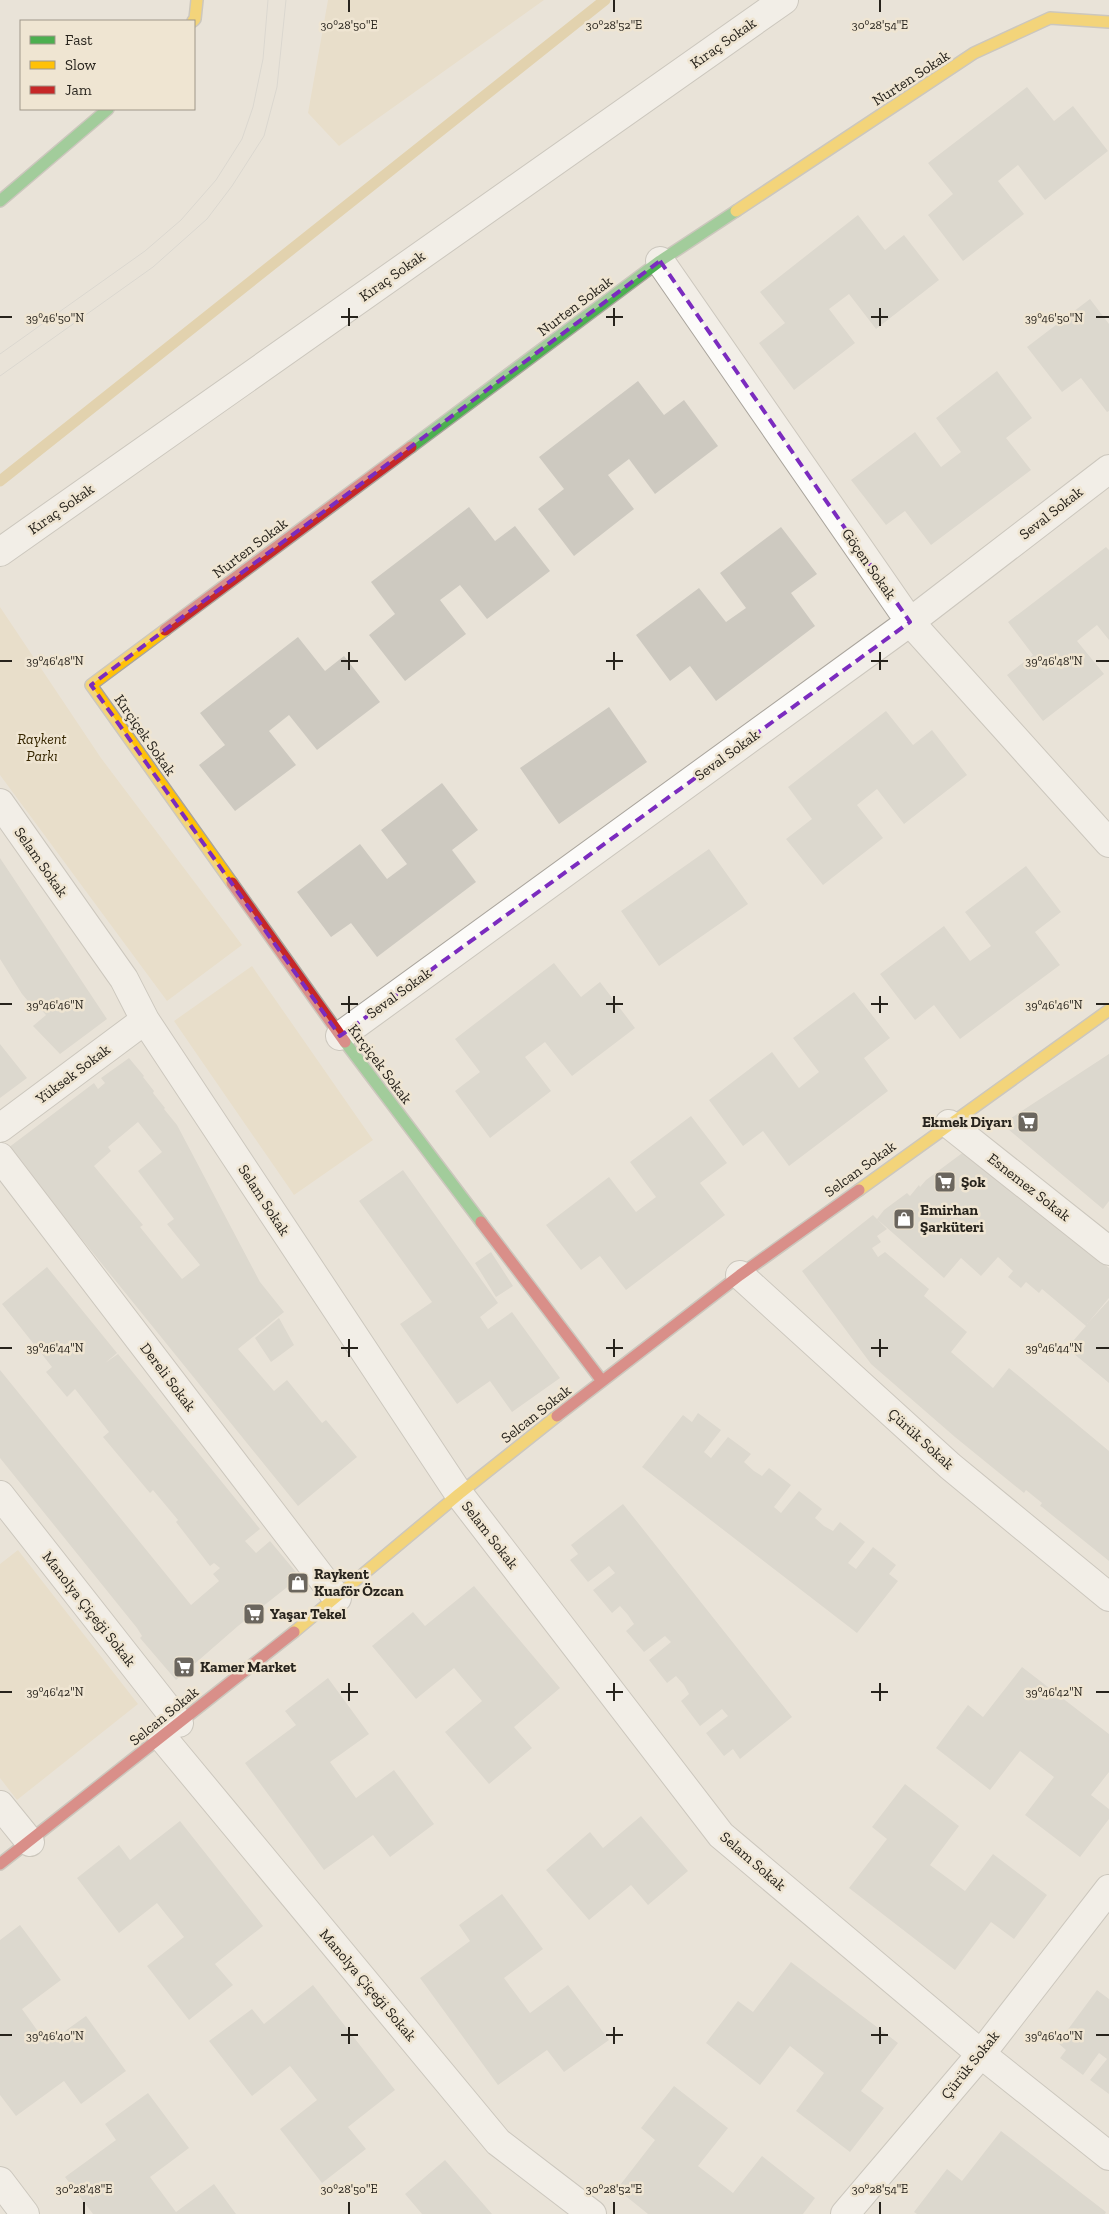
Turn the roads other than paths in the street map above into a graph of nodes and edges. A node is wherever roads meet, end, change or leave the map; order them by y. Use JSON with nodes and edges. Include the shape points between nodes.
{"nodes":[{"id":1,"x":196,"y":0,"type":"edge"},
{"id":2,"x":784,"y":0,"type":"edge"},
{"id":3,"x":194,"y":20,"type":"edge"},
{"id":4,"x":1109,"y":22,"type":"edge"},
{"id":5,"x":107,"y":110,"type":"edge"},
{"id":6,"x":0,"y":200,"type":"edge"},
{"id":7,"x":660,"y":261,"type":"junction"},
{"id":8,"x":1109,"y":469,"type":"edge"},
{"id":9,"x":0,"y":552,"type":"edge"},
{"id":10,"x":910,"y":622,"type":"junction"},
{"id":11,"x":91,"y":685,"type":"joint"},
{"id":12,"x":0,"y":803,"type":"edge"},
{"id":13,"x":1109,"y":842,"type":"edge"},
{"id":14,"x":1109,"y":1010,"type":"edge"},
{"id":15,"x":145,"y":1020,"type":"junction"},
{"id":16,"x":340,"y":1036,"type":"junction"},
{"id":17,"x":948,"y":1124,"type":"junction"},
{"id":18,"x":0,"y":1128,"type":"edge"},
{"id":19,"x":0,"y":1157,"type":"edge"},
{"id":20,"x":1109,"y":1251,"type":"edge"},
{"id":21,"x":740,"y":1275,"type":"junction"},
{"id":22,"x":602,"y":1381,"type":"junction"},
{"id":23,"x":459,"y":1494,"type":"junction"},
{"id":24,"x":0,"y":1495,"type":"edge"},
{"id":25,"x":1109,"y":1597,"type":"edge"},
{"id":26,"x":337,"y":1598,"type":"junction"},
{"id":27,"x":170,"y":1730,"type":"junction"},
{"id":28,"x":0,"y":1805,"type":"edge"},
{"id":29,"x":30,"y":1842,"type":"junction"},
{"id":30,"x":0,"y":1864,"type":"edge"},
{"id":31,"x":1109,"y":1889,"type":"edge"},
{"id":32,"x":981,"y":2054,"type":"junction"},
{"id":33,"x":1109,"y":2156,"type":"edge"},
{"id":34,"x":0,"y":2181,"type":"edge"},
{"id":35,"x":25,"y":2214,"type":"edge"},
{"id":36,"x":592,"y":2214,"type":"edge"},
{"id":37,"x":845,"y":2214,"type":"edge"}],
"edges":[{"from":1,"to":3,"type":"street"},
{"from":2,"to":9,"type":"street","name":"Kıraç Sokak"},
{"from":4,"to":7,"type":"street","name":"Nurten Sokak","via":[[1050,18],[974,53]]},
{"from":5,"to":6,"type":"street"},
{"from":7,"to":10,"type":"street","name":"Göçen Sokak"},
{"from":7,"to":11,"type":"street","name":"Nurten Sokak"},
{"from":8,"to":10,"type":"street","name":"Seval Sokak"},
{"from":10,"to":13,"type":"street","name":"Göçen Sokak"},
{"from":10,"to":16,"type":"street","name":"Seval Sokak"},
{"from":11,"to":16,"type":"street","name":"Kırçiçek Sokak"},
{"from":12,"to":15,"type":"street","name":"Selam Sokak","via":[[124,979]]},
{"from":14,"to":17,"type":"street","name":"Selcan Sokak"},
{"from":15,"to":18,"type":"street","name":"Yüksek Sokak"},
{"from":15,"to":23,"type":"street","name":"Selam Sokak"},
{"from":16,"to":22,"type":"street","name":"Kırçiçek Sokak"},
{"from":17,"to":20,"type":"street","name":"Esnemez Sokak"},
{"from":17,"to":21,"type":"street","name":"Selcan Sokak"},
{"from":19,"to":26,"type":"street","name":"Dereli Sokak"},
{"from":21,"to":22,"type":"street","name":"Selcan Sokak"},
{"from":21,"to":25,"type":"street","name":"Çürük Sokak","via":[[950,1466]]},
{"from":22,"to":23,"type":"street","name":"Selcan Sokak"},
{"from":23,"to":26,"type":"street","name":"Selcan Sokak"},
{"from":23,"to":32,"type":"street","name":"Selam Sokak","via":[[721,1835]]},
{"from":24,"to":27,"type":"street","name":"Manolya Çiçeği Sokak"},
{"from":26,"to":27,"type":"street","name":"Selcan Sokak"},
{"from":27,"to":29,"type":"street","name":"Selcan Sokak"},
{"from":27,"to":36,"type":"street","name":"Manolya Çiçeği Sokak","via":[[498,2142]]},
{"from":28,"to":29,"type":"street"},
{"from":29,"to":30,"type":"street","name":"Selcan Sokak"},
{"from":31,"to":32,"type":"street","name":"Çürük Sokak"},
{"from":32,"to":33,"type":"street","name":"Selam Sokak"},
{"from":32,"to":37,"type":"street","name":"Çürük Sokak"},
{"from":34,"to":35,"type":"street"}]}
